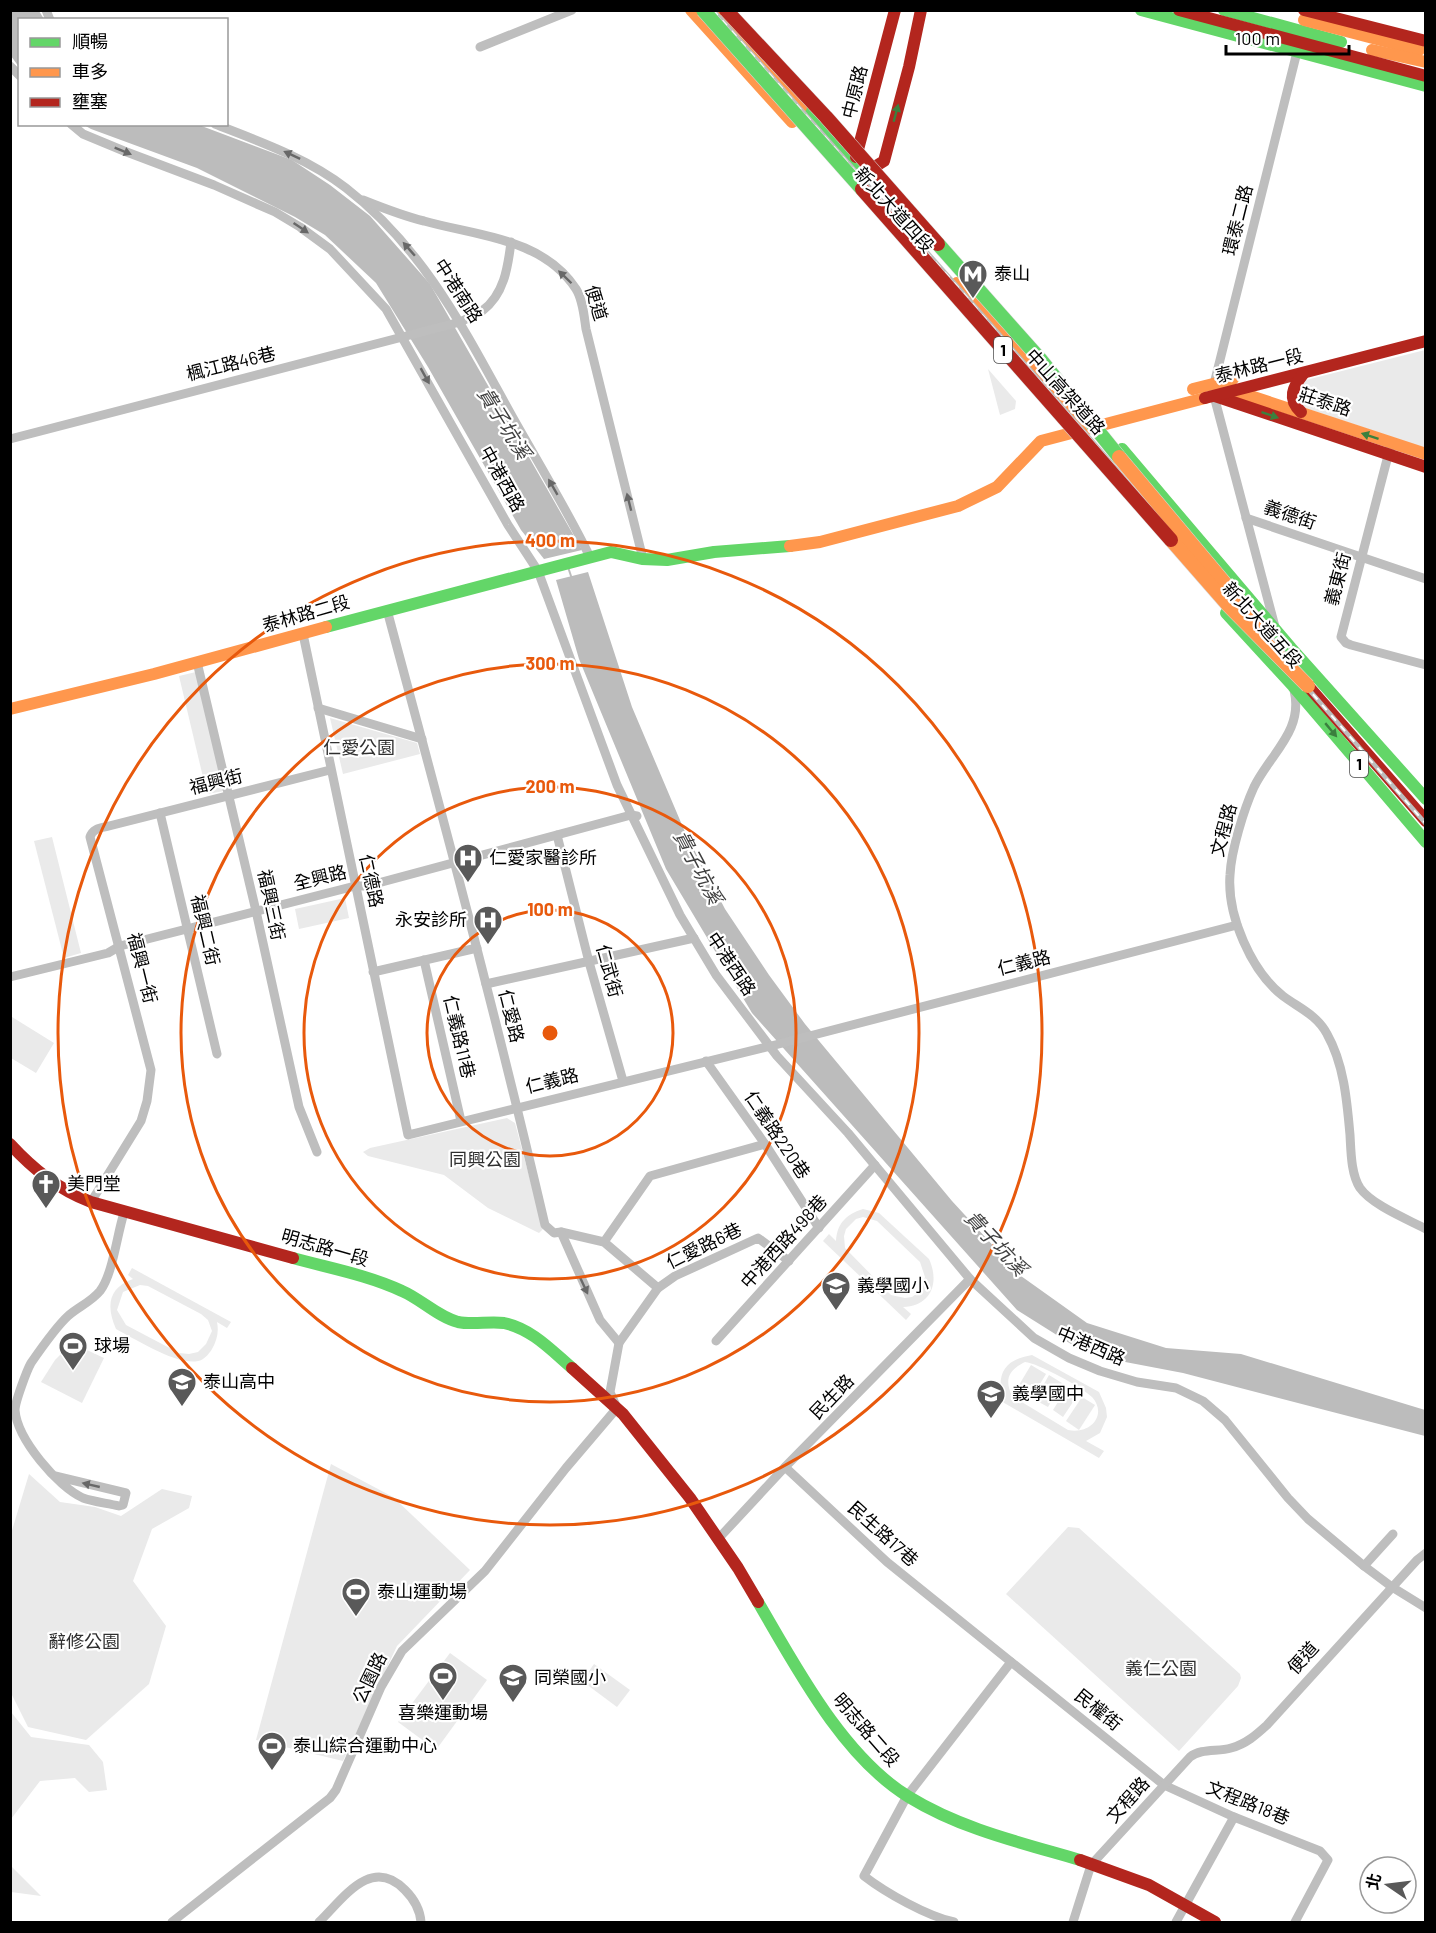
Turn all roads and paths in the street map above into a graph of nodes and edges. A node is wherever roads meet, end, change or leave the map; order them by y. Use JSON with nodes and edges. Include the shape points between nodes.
{"nodes":[{"id":1,"x":691,"y":10,"type":"edge"},
{"id":2,"x":704,"y":10,"type":"edge"},
{"id":3,"x":716,"y":10,"type":"edge"},
{"id":4,"x":724,"y":10,"type":"edge"},
{"id":5,"x":737,"y":10,"type":"edge"},
{"id":6,"x":895,"y":10,"type":"edge"},
{"id":7,"x":921,"y":10,"type":"edge"},
{"id":8,"x":1141,"y":10,"type":"edge"},
{"id":9,"x":1179,"y":10,"type":"edge"},
{"id":10,"x":1224,"y":10,"type":"edge"},
{"id":11,"x":1267,"y":10,"type":"edge"},
{"id":12,"x":1304,"y":10,"type":"edge"},
{"id":13,"x":574,"y":12,"type":"edge"},
{"id":14,"x":1425,"y":41,"type":"edge"},
{"id":15,"x":480,"y":47,"type":"dead end"},
{"id":16,"x":1297,"y":52,"type":"junction"},
{"id":17,"x":1425,"y":52,"type":"edge"},
{"id":18,"x":1389,"y":55,"type":"junction"},
{"id":19,"x":1425,"y":62,"type":"edge"},
{"id":20,"x":1425,"y":68,"type":"edge"},
{"id":21,"x":1425,"y":76,"type":"edge"},
{"id":22,"x":1425,"y":86,"type":"edge"},
{"id":23,"x":73,"y":126,"type":"edge"},
{"id":24,"x":220,"y":126,"type":"edge"},
{"id":25,"x":819,"y":128,"type":"junction"},
{"id":26,"x":860,"y":147,"type":"junction"},
{"id":27,"x":854,"y":166,"type":"junction"},
{"id":28,"x":876,"y":166,"type":"junction"},
{"id":29,"x":842,"y":179,"type":"junction"},
{"id":30,"x":358,"y":198,"type":"junction"},
{"id":31,"x":512,"y":242,"type":"junction"},
{"id":32,"x":458,"y":323,"type":"junction"},
{"id":33,"x":405,"y":337,"type":"junction"},
{"id":34,"x":1425,"y":341,"type":"edge"},
{"id":35,"x":1304,"y":373,"type":"junction"},
{"id":36,"x":1234,"y":385,"type":"junction"},
{"id":37,"x":1193,"y":389,"type":"dead end"},
{"id":38,"x":1214,"y":390,"type":"junction"},
{"id":39,"x":1305,"y":414,"type":"junction"},
{"id":40,"x":1077,"y":420,"type":"junction"},
{"id":41,"x":1102,"y":426,"type":"junction"},
{"id":42,"x":1071,"y":433,"type":"junction"},
{"id":43,"x":10,"y":439,"type":"edge"},
{"id":44,"x":1390,"y":449,"type":"junction"},
{"id":45,"x":1425,"y":454,"type":"edge"},
{"id":46,"x":1425,"y":467,"type":"edge"},
{"id":47,"x":1246,"y":518,"type":"junction"},
{"id":48,"x":1197,"y":536,"type":"junction"},
{"id":49,"x":1175,"y":554,"type":"junction"},
{"id":50,"x":1361,"y":557,"type":"junction"},
{"id":51,"x":588,"y":558,"type":"junction"},
{"id":52,"x":643,"y":559,"type":"junction"},
{"id":53,"x":542,"y":570,"type":"junction"},
{"id":54,"x":1425,"y":579,"type":"edge"},
{"id":55,"x":387,"y":610,"type":"junction"},
{"id":56,"x":1275,"y":629,"type":"junction"},
{"id":57,"x":303,"y":634,"type":"junction"},
{"id":58,"x":197,"y":662,"type":"junction"},
{"id":59,"x":1425,"y":665,"type":"edge"},
{"id":60,"x":1293,"y":686,"type":"junction"},
{"id":61,"x":1308,"y":686,"type":"junction"},
{"id":62,"x":318,"y":708,"type":"junction"},
{"id":63,"x":10,"y":709,"type":"edge"},
{"id":64,"x":422,"y":740,"type":"junction"},
{"id":65,"x":330,"y":770,"type":"junction"},
{"id":66,"x":230,"y":795,"type":"junction"},
{"id":67,"x":1425,"y":799,"type":"edge"},
{"id":68,"x":160,"y":813,"type":"junction"},
{"id":69,"x":635,"y":815,"type":"junction"},
{"id":70,"x":1425,"y":820,"type":"edge"},
{"id":71,"x":109,"y":826,"type":"joint"},
{"id":72,"x":557,"y":835,"type":"junction"},
{"id":73,"x":1425,"y":842,"type":"edge"},
{"id":74,"x":454,"y":863,"type":"junction"},
{"id":75,"x":355,"y":886,"type":"junction"},
{"id":76,"x":256,"y":911,"type":"junction"},
{"id":77,"x":1237,"y":925,"type":"junction"},
{"id":78,"x":188,"y":928,"type":"junction"},
{"id":79,"x":694,"y":938,"type":"junction"},
{"id":80,"x":120,"y":946,"type":"junction"},
{"id":81,"x":477,"y":948,"type":"junction"},
{"id":82,"x":424,"y":960,"type":"junction"},
{"id":83,"x":589,"y":962,"type":"junction"},
{"id":84,"x":373,"y":972,"type":"junction"},
{"id":85,"x":10,"y":977,"type":"edge"},
{"id":86,"x":486,"y":984,"type":"junction"},
{"id":87,"x":772,"y":1045,"type":"junction"},
{"id":88,"x":217,"y":1054,"type":"dead end"},
{"id":89,"x":706,"y":1061,"type":"junction"},
{"id":90,"x":623,"y":1081,"type":"junction"},
{"id":91,"x":517,"y":1107,"type":"junction"},
{"id":92,"x":461,"y":1121,"type":"junction"},
{"id":93,"x":408,"y":1135,"type":"joint"},
{"id":94,"x":10,"y":1144,"type":"edge"},
{"id":95,"x":765,"y":1144,"type":"junction"},
{"id":96,"x":317,"y":1152,"type":"dead end"},
{"id":97,"x":875,"y":1165,"type":"junction"},
{"id":98,"x":91,"y":1202,"type":"junction"},
{"id":99,"x":124,"y":1213,"type":"junction"},
{"id":100,"x":819,"y":1228,"type":"junction"},
{"id":101,"x":1425,"y":1229,"type":"edge"},
{"id":102,"x":561,"y":1232,"type":"junction"},
{"id":103,"x":604,"y":1242,"type":"junction"},
{"id":104,"x":789,"y":1261,"type":"junction"},
{"id":105,"x":969,"y":1280,"type":"junction"},
{"id":106,"x":658,"y":1288,"type":"junction"},
{"id":107,"x":716,"y":1341,"type":"dead end"},
{"id":108,"x":618,"y":1343,"type":"junction"},
{"id":109,"x":617,"y":1408,"type":"junction"},
{"id":110,"x":785,"y":1467,"type":"junction"},
{"id":111,"x":55,"y":1476,"type":"junction"},
{"id":112,"x":1393,"y":1534,"type":"dead end"},
{"id":113,"x":719,"y":1538,"type":"junction"},
{"id":114,"x":1425,"y":1552,"type":"edge"},
{"id":115,"x":1364,"y":1566,"type":"junction"},
{"id":116,"x":1392,"y":1587,"type":"junction"},
{"id":117,"x":1425,"y":1608,"type":"edge"},
{"id":118,"x":962,"y":1622,"type":"joint"},
{"id":119,"x":1011,"y":1662,"type":"junction"},
{"id":120,"x":1190,"y":1757,"type":"joint"},
{"id":121,"x":1164,"y":1785,"type":"junction"},
{"id":122,"x":907,"y":1796,"type":"junction"},
{"id":123,"x":1234,"y":1816,"type":"junction"},
{"id":124,"x":1091,"y":1865,"type":"junction"},
{"id":125,"x":1186,"y":1905,"type":"junction"},
{"id":126,"x":172,"y":1923,"type":"edge"},
{"id":127,"x":319,"y":1923,"type":"edge"},
{"id":128,"x":421,"y":1923,"type":"edge"},
{"id":129,"x":954,"y":1923,"type":"edge"},
{"id":130,"x":1073,"y":1923,"type":"edge"},
{"id":131,"x":1176,"y":1923,"type":"edge"},
{"id":132,"x":1215,"y":1923,"type":"edge"},
{"id":133,"x":1295,"y":1923,"type":"edge"}],
"edges":[{"from":1,"to":29,"type":"main road","name":"新北大道四段","number":"1"},
{"from":2,"to":25,"type":"main road","bridge":true},
{"from":2,"to":61,"type":"main road","name":"中山高架道路","number":"1","bridge":true,"via":[[1227,604]]},
{"from":3,"to":27,"type":"main road","name":"新北大道四段"},
{"from":4,"to":25,"type":"main road","bridge":true},
{"from":4,"to":61,"type":"main road","name":"中山高架道路","number":"1","bridge":true,"via":[[826,117],[1040,359]]},
{"from":5,"to":26,"type":"main road","name":"新北大道四段","number":"1"},
{"from":6,"to":26,"type":"main road","name":"中原路"},
{"from":28,"to":7,"type":"main road","one_way":true,"via":[[884,161]]},
{"from":8,"to":16,"type":"main road"},
{"from":9,"to":21,"type":"main road"},
{"from":10,"to":18,"type":"main road"},
{"from":11,"to":17,"type":"main road"},
{"from":12,"to":14,"type":"main road"},
{"from":13,"to":15,"type":"street"},
{"from":16,"to":22,"type":"main road"},
{"from":16,"to":38,"type":"street","name":"環泰二路"},
{"from":18,"to":19,"type":"main road"},
{"from":18,"to":20,"type":"main road"},
{"from":23,"to":33,"type":"street","name":"中港西路","one_way":true,"via":[[83,134],[214,185],[300,227],[330,249],[387,309]]},
{"from":30,"to":24,"type":"street","name":"中港南路","one_way":true,"via":[[295,155]]},
{"from":25,"to":40,"type":"main road"},
{"from":26,"to":27,"type":"main road","name":"中原路"},
{"from":26,"to":28,"type":"main road","name":"新北大道四段","number":"1"},
{"from":27,"to":28,"type":"main road","name":"新北大道四段"},
{"from":27,"to":29,"type":"main road","name":"中原路"},
{"from":28,"to":41,"type":"main road","name":"新北大道四段","number":"1"},
{"from":29,"to":42,"type":"main road","name":"新北大道四段","number":"1"},
{"from":30,"to":31,"type":"street","name":"便道","via":[[425,222]]},
{"from":32,"to":30,"type":"street","name":"中港南路","one_way":true,"via":[[408,246]]},
{"from":31,"to":32,"type":"street","name":"楓江路46巷","via":[[499,293],[482,311]]},
{"from":52,"to":31,"type":"street","name":"便道","one_way":true,"via":[[578,291],[550,263]]},
{"from":32,"to":33,"type":"street","name":"楓江路46巷"},
{"from":51,"to":32,"type":"street","name":"中港南路","one_way":true,"via":[[571,518]]},
{"from":33,"to":43,"type":"street","name":"楓江路46巷"},
{"from":33,"to":53,"type":"street","name":"中港西路","one_way":true,"via":[[508,525]]},
{"from":34,"to":35,"type":"main road","name":"泰林路一段"},
{"from":35,"to":36,"type":"main road","name":"泰林路一段"},
{"from":35,"to":39,"type":"main road","via":[[1291,392],[1296,408]]},
{"from":36,"to":38,"type":"main road","name":"泰林路一段"},
{"from":36,"to":39,"type":"main road","name":"莊泰路"},
{"from":37,"to":38,"type":"main road","name":"泰林路一段"},
{"from":38,"to":41,"type":"main road","name":"泰林路一段"},
{"from":38,"to":44,"type":"main road","name":"莊泰路","one_way":true},
{"from":38,"to":47,"type":"street","name":"文程路"},
{"from":44,"to":39,"type":"main road","name":"莊泰路","one_way":true},
{"from":40,"to":41,"type":"main road"},
{"from":40,"to":42,"type":"main road"},
{"from":41,"to":42,"type":"main road"},
{"from":41,"to":48,"type":"main road","name":"新北大道五段","number":"1"},
{"from":42,"to":49,"type":"main road","name":"新北大道五段","number":"1"},
{"from":42,"to":52,"type":"main road","via":[[1041,441],[992,491],[958,506],[798,547],[718,551],[675,560]]},
{"from":44,"to":45,"type":"main road","name":"莊泰路"},
{"from":44,"to":46,"type":"main road","name":"莊泰路"},
{"from":44,"to":50,"type":"street","name":"義東街"},
{"from":47,"to":50,"type":"street","name":"義德街"},
{"from":47,"to":56,"type":"street","name":"文程路"},
{"from":48,"to":49,"type":"main road","via":[[1191,552]]},
{"from":48,"to":56,"type":"main road","name":"新北大道五段","number":"1"},
{"from":49,"to":60,"type":"main road","name":"新北大道五段","number":"1"},
{"from":50,"to":54,"type":"street","name":"義德街"},
{"from":50,"to":59,"type":"street","name":"義東街","via":[[1341,632],[1343,640]]},
{"from":51,"to":52,"type":"main road","name":"泰林路二段","via":[[611,552]]},
{"from":51,"to":53,"type":"main road","name":"泰林路二段"},
{"from":53,"to":55,"type":"main road","name":"泰林路二段"},
{"from":53,"to":69,"type":"street","name":"中港西路","via":[[590,716],[617,785]]},
{"from":55,"to":57,"type":"main road","name":"泰林路二段"},
{"from":55,"to":64,"type":"street","name":"仁愛路"},
{"from":56,"to":60,"type":"street","name":"文程路"},
{"from":56,"to":67,"type":"main road","name":"新北大道五段","number":"1"},
{"from":57,"to":58,"type":"main road","name":"泰林路二段"},
{"from":57,"to":62,"type":"street","name":"仁德路"},
{"from":58,"to":63,"type":"main road","name":"泰林路二段"},
{"from":58,"to":66,"type":"street","name":"福興三街"},
{"from":60,"to":73,"type":"main road","name":"新北大道五段","number":"1","one_way":true},
{"from":60,"to":77,"type":"street","name":"文程路","via":[[1297,704],[1294,720],[1255,785],[1232,860],[1230,887]]},
{"from":61,"to":70,"type":"main road","name":"中山高架道路","number":"1"},
{"from":62,"to":64,"type":"street"},
{"from":62,"to":65,"type":"street","name":"仁德路"},
{"from":64,"to":74,"type":"street","name":"仁愛路"},
{"from":65,"to":66,"type":"street","name":"福興街"},
{"from":65,"to":75,"type":"street","name":"仁德路"},
{"from":66,"to":68,"type":"street","name":"福興街"},
{"from":66,"to":76,"type":"street","name":"福興三街"},
{"from":68,"to":71,"type":"street","name":"福興街"},
{"from":68,"to":78,"type":"street","name":"福興二街"},
{"from":69,"to":72,"type":"street","name":"全興路"},
{"from":69,"to":79,"type":"street","name":"中港西路"},
{"from":71,"to":80,"type":"street","name":"福興一街","via":[[94,830],[90,837]]},
{"from":72,"to":74,"type":"street","name":"全興路"},
{"from":72,"to":83,"type":"street","name":"仁武街"},
{"from":74,"to":75,"type":"street","name":"全興路"},
{"from":74,"to":81,"type":"street","name":"仁愛路"},
{"from":75,"to":76,"type":"street","name":"全興路"},
{"from":75,"to":84,"type":"street","name":"仁德路"},
{"from":76,"to":78,"type":"street","name":"全興路"},
{"from":76,"to":96,"type":"street","name":"福興三街","via":[[299,1107]]},
{"from":77,"to":87,"type":"street","name":"仁義路"},
{"from":77,"to":101,"type":"street","name":"文程路","via":[[1266,979],[1284,997],[1315,1017],[1327,1032],[1340,1065],[1352,1160],[1360,1188],[1374,1201]]},
{"from":78,"to":80,"type":"street","name":"全興路"},
{"from":78,"to":88,"type":"street","name":"福興二街"},
{"from":79,"to":83,"type":"street"},
{"from":79,"to":87,"type":"street","name":"中港西路","via":[[716,975]]},
{"from":80,"to":85,"type":"street","name":"全興路","via":[[108,953]]},
{"from":80,"to":98,"type":"street","name":"福興一街","via":[[151,1070],[141,1120]]},
{"from":81,"to":82,"type":"street"},
{"from":81,"to":86,"type":"street","name":"仁愛路"},
{"from":82,"to":84,"type":"street"},
{"from":82,"to":92,"type":"street","name":"仁義路11巷"},
{"from":83,"to":86,"type":"street"},
{"from":83,"to":90,"type":"street","name":"仁武街"},
{"from":84,"to":93,"type":"street","name":"仁德路"},
{"from":86,"to":91,"type":"street","name":"仁愛路"},
{"from":87,"to":89,"type":"street","name":"仁義路"},
{"from":87,"to":97,"type":"street","name":"中港西路"},
{"from":89,"to":90,"type":"street","name":"仁義路"},
{"from":89,"to":95,"type":"street","name":"仁義路220巷"},
{"from":90,"to":91,"type":"street","name":"仁義路"},
{"from":91,"to":92,"type":"street","name":"仁義路"},
{"from":91,"to":102,"type":"street","name":"仁愛路","via":[[545,1225],[554,1233]]},
{"from":92,"to":93,"type":"street","name":"仁義路"},
{"from":94,"to":98,"type":"main road","name":"明志路一段","via":[[49,1183]]},
{"from":95,"to":100,"type":"street","name":"仁義路220巷"},
{"from":95,"to":103,"type":"street","via":[[650,1176]]},
{"from":97,"to":100,"type":"street","name":"中港西路498巷"},
{"from":97,"to":105,"type":"street","name":"中港西路"},
{"from":98,"to":99,"type":"main road","name":"明志路一段"},
{"from":99,"to":109,"type":"main road","name":"明志路一段","via":[[380,1282],[403,1290],[459,1322],[512,1325],[544,1343]]},
{"from":99,"to":111,"type":"street","via":[[109,1273],[100,1290],[68,1317],[30,1365],[15,1409],[28,1445]]},
{"from":100,"to":104,"type":"street","name":"中港西路498巷"},
{"from":102,"to":103,"type":"street"},
{"from":102,"to":108,"type":"street","name":"仁愛路","one_way":true,"via":[[600,1320]]},
{"from":103,"to":106,"type":"street"},
{"from":104,"to":106,"type":"street","name":"仁愛路6巷","via":[[758,1238],[675,1276]]},
{"from":104,"to":107,"type":"street","name":"中港西路498巷"},
{"from":105,"to":110,"type":"street","name":"民生路"},
{"from":105,"to":115,"type":"street","name":"中港西路","via":[[1034,1338],[1069,1358],[1137,1382],[1176,1388],[1203,1401],[1232,1428],[1308,1519]]},
{"from":106,"to":108,"type":"street","name":"仁愛路6巷"},
{"from":108,"to":109,"type":"street","via":[[610,1392]]},
{"from":109,"to":113,"type":"main road","name":"明志路二段"},
{"from":109,"to":126,"type":"street","name":"公園路","via":[[485,1572],[402,1651],[381,1687],[341,1782],[330,1798]]},
{"from":110,"to":113,"type":"street","name":"民生路"},
{"from":110,"to":118,"type":"street","name":"民生路17巷","via":[[887,1562]]},
{"from":111,"to":111,"type":"street","one_way":true,"via":[[84,1498],[123,1505],[126,1493]]},
{"from":112,"to":115,"type":"street"},
{"from":113,"to":122,"type":"main road","name":"明志路二段","via":[[813,1696],[876,1770]]},
{"from":114,"to":116,"type":"street","name":"便道"},
{"from":115,"to":116,"type":"street","name":"中港西路"},
{"from":116,"to":117,"type":"street","name":"中港西路"},
{"from":116,"to":120,"type":"street","name":"便道","via":[[1254,1737],[1230,1749]]},
{"from":118,"to":119,"type":"street","name":"民權街"},
{"from":119,"to":121,"type":"street","name":"民權街"},
{"from":119,"to":122,"type":"street"},
{"from":120,"to":121,"type":"street","name":"文程路"},
{"from":121,"to":123,"type":"street","name":"文程路18巷"},
{"from":121,"to":124,"type":"street","name":"文程路"},
{"from":122,"to":124,"type":"main road","name":"明志路二段","via":[[964,1822]]},
{"from":122,"to":129,"type":"street","via":[[864,1876]]},
{"from":123,"to":125,"type":"street"},
{"from":123,"to":133,"type":"street","name":"文程路18巷","via":[[1320,1851],[1328,1860]]},
{"from":124,"to":125,"type":"main road","name":"明志路二段","via":[[1137,1880]]},
{"from":124,"to":130,"type":"street"},
{"from":125,"to":131,"type":"street"},
{"from":125,"to":132,"type":"main road","name":"明志路二段"},
{"from":127,"to":128,"type":"street","via":[[357,1885],[374,1877],[395,1880],[416,1904]]}]}
